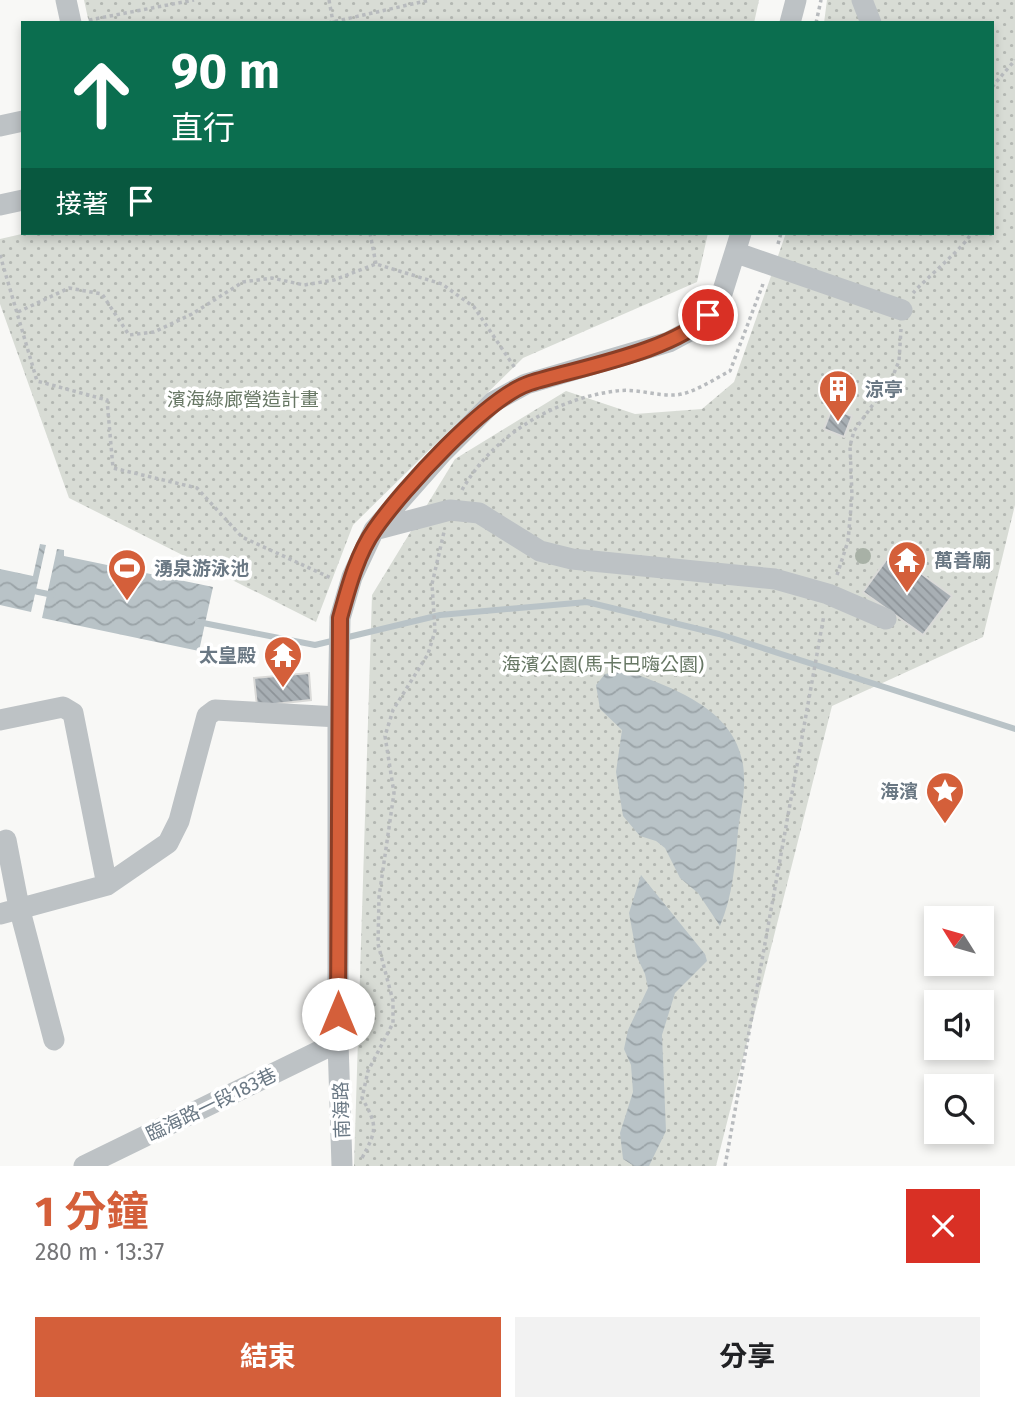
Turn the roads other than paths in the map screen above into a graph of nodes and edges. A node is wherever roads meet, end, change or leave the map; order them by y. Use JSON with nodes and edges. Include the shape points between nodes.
{"nodes":[{"id":1,"x":66,"y":0,"type":"edge"},
{"id":2,"x":796,"y":0,"type":"edge"},
{"id":3,"x":862,"y":0,"type":"edge"},
{"id":4,"x":78,"y":21,"type":"edge"},
{"id":5,"x":791,"y":21,"type":"edge"},
{"id":6,"x":870,"y":21,"type":"edge"},
{"id":7,"x":21,"y":121,"type":"edge"},
{"id":8,"x":0,"y":126,"type":"edge"},
{"id":9,"x":21,"y":200,"type":"edge"},
{"id":10,"x":0,"y":205,"type":"edge"},
{"id":11,"x":739,"y":243,"type":"edge"},
{"id":12,"x":902,"y":310,"type":"road end"},
{"id":13,"x":374,"y":530,"type":"junction"},
{"id":14,"x":886,"y":619,"type":"dead end"},
{"id":15,"x":338,"y":717,"type":"junction"},
{"id":16,"x":0,"y":720,"type":"edge"},
{"id":17,"x":6,"y":840,"type":"dead end"},
{"id":18,"x":107,"y":885,"type":"junction"},
{"id":19,"x":10,"y":910,"type":"edge"},
{"id":20,"x":54,"y":1040,"type":"dead end"},
{"id":21,"x":338,"y":1042,"type":"junction"},
{"id":22,"x":84,"y":1166,"type":"edge"},
{"id":23,"x":342,"y":1166,"type":"edge"}],
"edges":[{"from":1,"to":4,"type":"street"},
{"from":2,"to":5,"type":"street"},
{"from":3,"to":6,"type":"street"},
{"from":7,"to":8,"type":"street"},
{"from":9,"to":10,"type":"street"},
{"from":11,"to":12,"type":"street","via":[[770,266]]},
{"from":11,"to":13,"type":"street","name":"南海路","via":[[719,303],[697,327],[669,341],[526,384],[494,402]]},
{"from":13,"to":14,"type":"street","via":[[450,510],[479,513],[540,551],[572,559],[775,579],[828,594]]},
{"from":13,"to":15,"type":"street","name":"南海路","via":[[340,618]]},
{"from":15,"to":18,"type":"street","via":[[215,710],[207,716],[179,821],[168,843]]},
{"from":15,"to":21,"type":"street","name":"南海路"},
{"from":16,"to":18,"type":"street","via":[[63,707],[73,713]]},
{"from":17,"to":19,"type":"street"},
{"from":18,"to":19,"type":"street"},
{"from":19,"to":20,"type":"street"},
{"from":21,"to":22,"type":"street","name":"臨海路一段183巷"},
{"from":21,"to":23,"type":"street","name":"南海路"}]}
